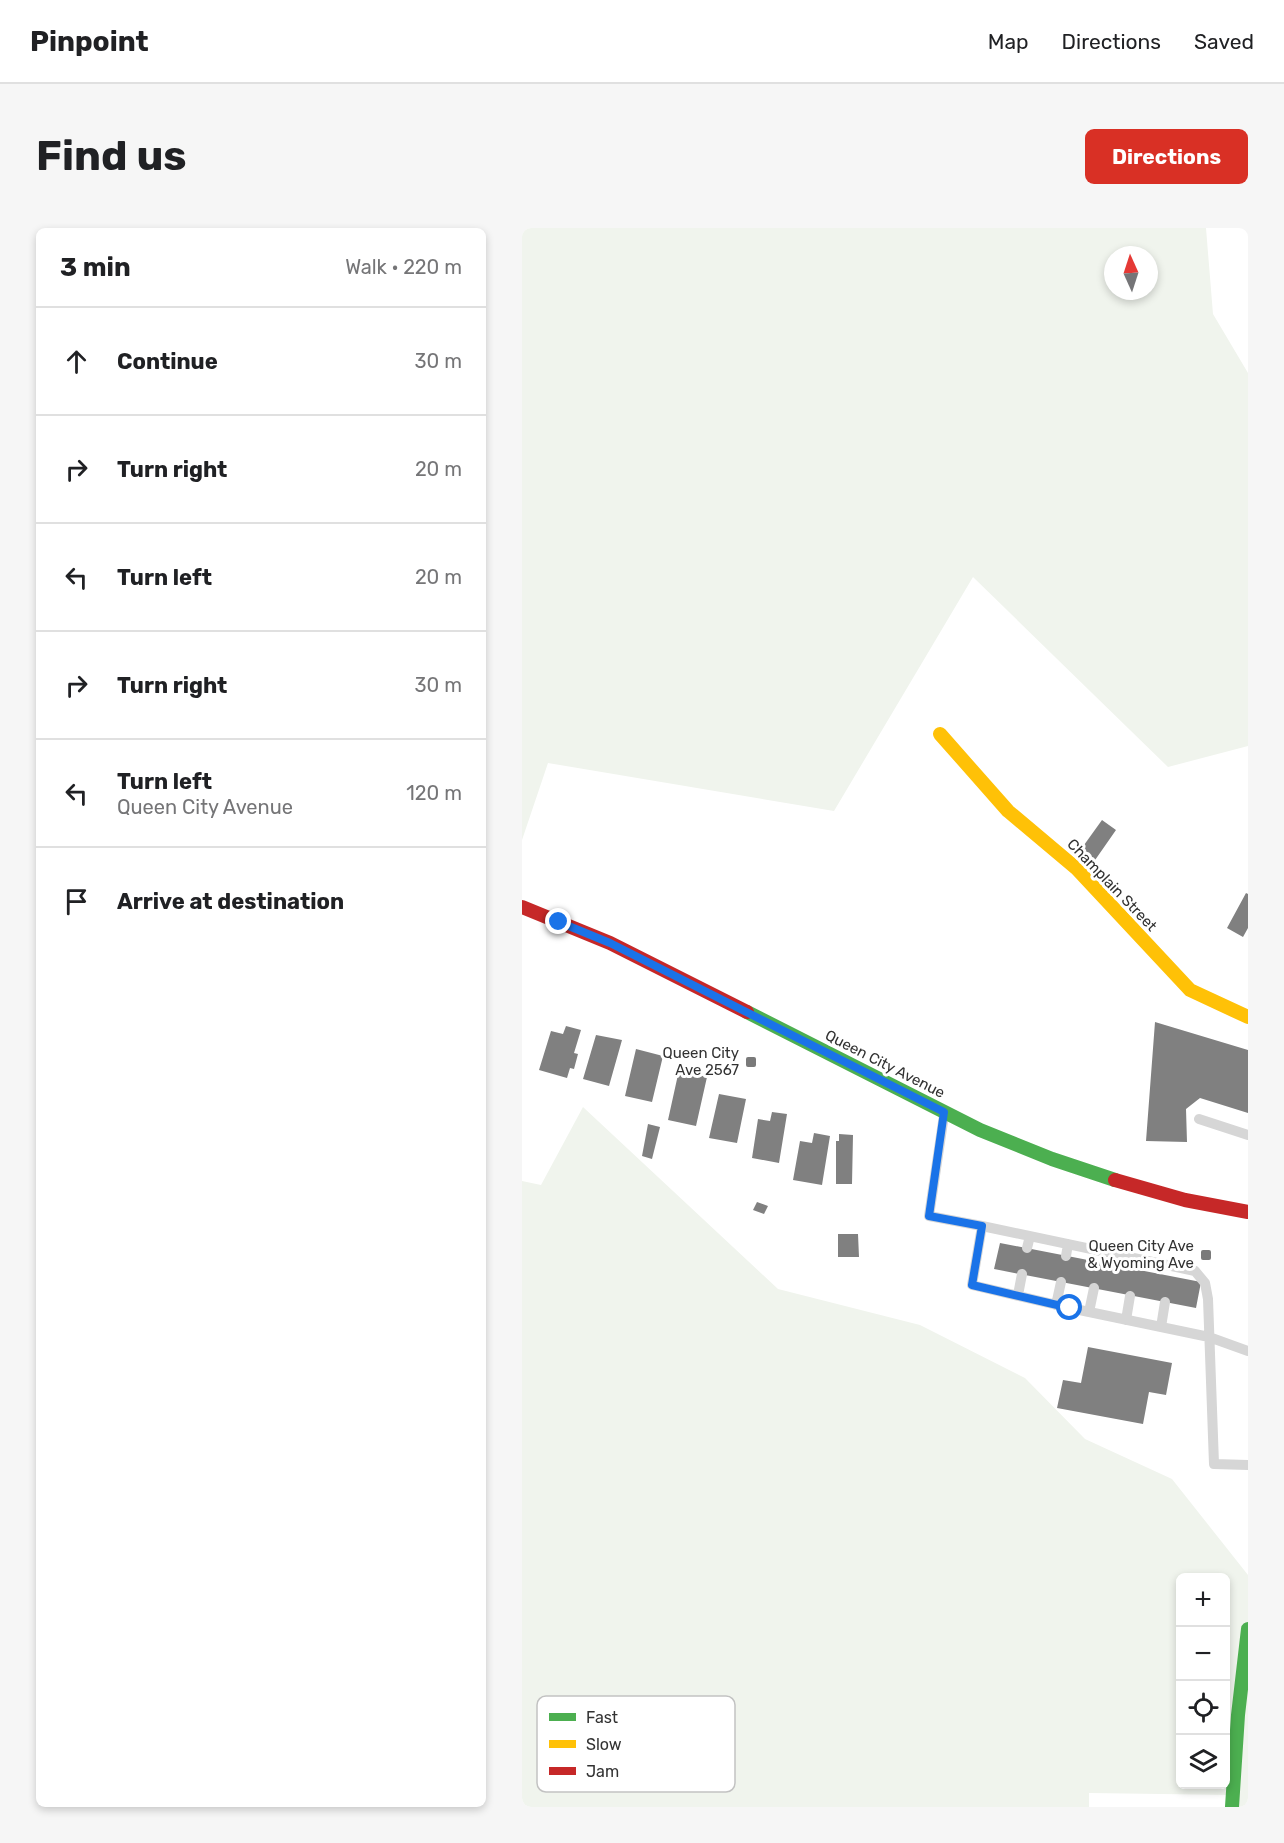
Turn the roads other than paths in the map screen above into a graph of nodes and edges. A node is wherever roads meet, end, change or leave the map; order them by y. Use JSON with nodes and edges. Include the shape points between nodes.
{"nodes":[{"id":1,"x":940,"y":734,"type":"dead end"},
{"id":2,"x":522,"y":907,"type":"edge"},
{"id":3,"x":1248,"y":1017,"type":"edge"},
{"id":4,"x":944,"y":1112,"type":"junction"},
{"id":5,"x":1199,"y":1119,"type":"dead end"},
{"id":6,"x":1248,"y":1135,"type":"edge"},
{"id":7,"x":1248,"y":1212,"type":"edge"},
{"id":8,"x":982,"y":1226,"type":"junction"},
{"id":9,"x":1030,"y":1236,"type":"junction"},
{"id":10,"x":1068,"y":1244,"type":"junction"},
{"id":11,"x":1027,"y":1248,"type":"dead end"},
{"id":12,"x":1066,"y":1256,"type":"dead end"},
{"id":13,"x":1022,"y":1275,"type":"dead end"},
{"id":14,"x":1061,"y":1282,"type":"dead end"},
{"id":15,"x":1094,"y":1288,"type":"dead end"},
{"id":16,"x":1018,"y":1295,"type":"junction"},
{"id":17,"x":1130,"y":1296,"type":"dead end"},
{"id":18,"x":1166,"y":1302,"type":"dead end"},
{"id":19,"x":1056,"y":1305,"type":"junction"},
{"id":20,"x":1089,"y":1312,"type":"junction"},
{"id":21,"x":1125,"y":1320,"type":"junction"},
{"id":22,"x":1161,"y":1327,"type":"junction"},
{"id":23,"x":1209,"y":1337,"type":"junction"},
{"id":24,"x":1248,"y":1351,"type":"edge"},
{"id":25,"x":1248,"y":1465,"type":"edge"},
{"id":26,"x":1248,"y":1629,"type":"edge"},
{"id":27,"x":1232,"y":1807,"type":"edge"}],
"edges":[{"from":1,"to":3,"type":"main road","name":"Champlain Street","via":[[1008,811],[1077,869],[1190,990]]},
{"from":2,"to":4,"type":"main road","name":"Queen City Avenue","via":[[610,943]]},
{"from":4,"to":7,"type":"main road","name":"Queen City Avenue","via":[[1036,1154],[1095,1175],[1177,1198]]},
{"from":4,"to":8,"type":"lane","via":[[929,1216]]},
{"from":5,"to":6,"type":"lane"},
{"from":8,"to":9,"type":"lane"},
{"from":8,"to":16,"type":"lane","via":[[972,1285]]},
{"from":9,"to":10,"type":"lane"},
{"from":9,"to":11,"type":"lane"},
{"from":10,"to":12,"type":"lane"},
{"from":10,"to":23,"type":"lane","via":[[1100,1257],[1171,1271],[1194,1271],[1205,1283]]},
{"from":13,"to":16,"type":"lane"},
{"from":14,"to":19,"type":"lane"},
{"from":15,"to":20,"type":"lane"},
{"from":16,"to":19,"type":"lane"},
{"from":17,"to":21,"type":"lane"},
{"from":18,"to":22,"type":"lane"},
{"from":19,"to":20,"type":"lane"},
{"from":20,"to":21,"type":"lane"},
{"from":21,"to":22,"type":"lane"},
{"from":22,"to":23,"type":"lane"},
{"from":23,"to":24,"type":"lane"},
{"from":23,"to":25,"type":"lane","via":[[1214,1464]]},
{"from":26,"to":27,"type":"main road"}]}
